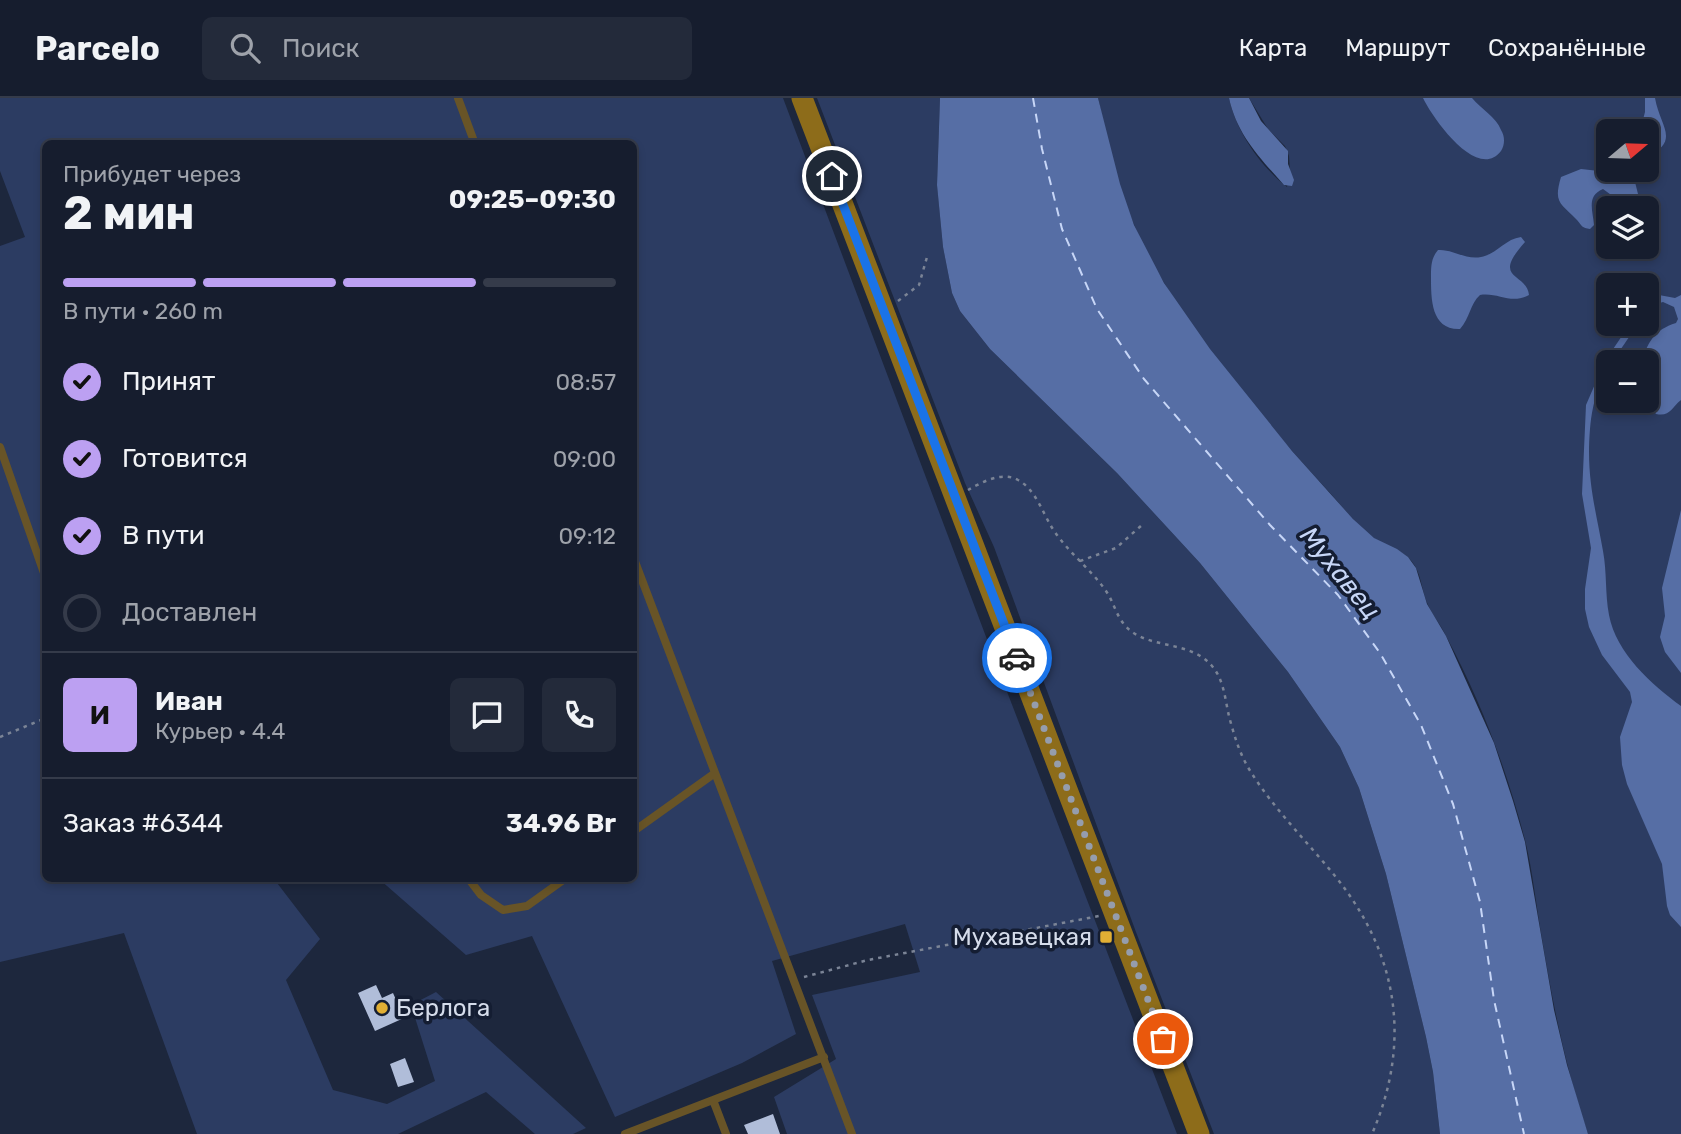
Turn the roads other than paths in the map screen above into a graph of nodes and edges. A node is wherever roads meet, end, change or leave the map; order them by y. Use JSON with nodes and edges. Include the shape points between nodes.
{"nodes":[{"id":1,"x":458,"y":98,"type":"edge"},
{"id":2,"x":802,"y":98,"type":"edge"},
{"id":3,"x":474,"y":140,"type":"edge"},
{"id":4,"x":0,"y":447,"type":"edge"},
{"id":5,"x":637,"y":567,"type":"edge"},
{"id":6,"x":42,"y":568,"type":"edge"},
{"id":7,"x":715,"y":773,"type":"junction"},
{"id":8,"x":637,"y":829,"type":"edge"},
{"id":9,"x":471,"y":882,"type":"edge"},
{"id":10,"x":560,"y":882,"type":"edge"},
{"id":11,"x":824,"y":1057,"type":"junction"},
{"id":12,"x":713,"y":1100,"type":"junction"},
{"id":13,"x":625,"y":1134,"type":"edge"},
{"id":14,"x":726,"y":1134,"type":"edge"},
{"id":15,"x":852,"y":1134,"type":"edge"},
{"id":16,"x":1199,"y":1134,"type":"edge"}],
"edges":[{"from":1,"to":3,"type":"lane"},
{"from":2,"to":16,"type":"street"},
{"from":4,"to":6,"type":"lane"},
{"from":5,"to":7,"type":"lane"},
{"from":7,"to":8,"type":"lane"},
{"from":7,"to":11,"type":"lane"},
{"from":9,"to":10,"type":"lane","via":[[503,910],[527,906]]},
{"from":11,"to":12,"type":"lane"},
{"from":11,"to":15,"type":"lane"},
{"from":12,"to":13,"type":"lane"},
{"from":12,"to":14,"type":"lane"}]}
